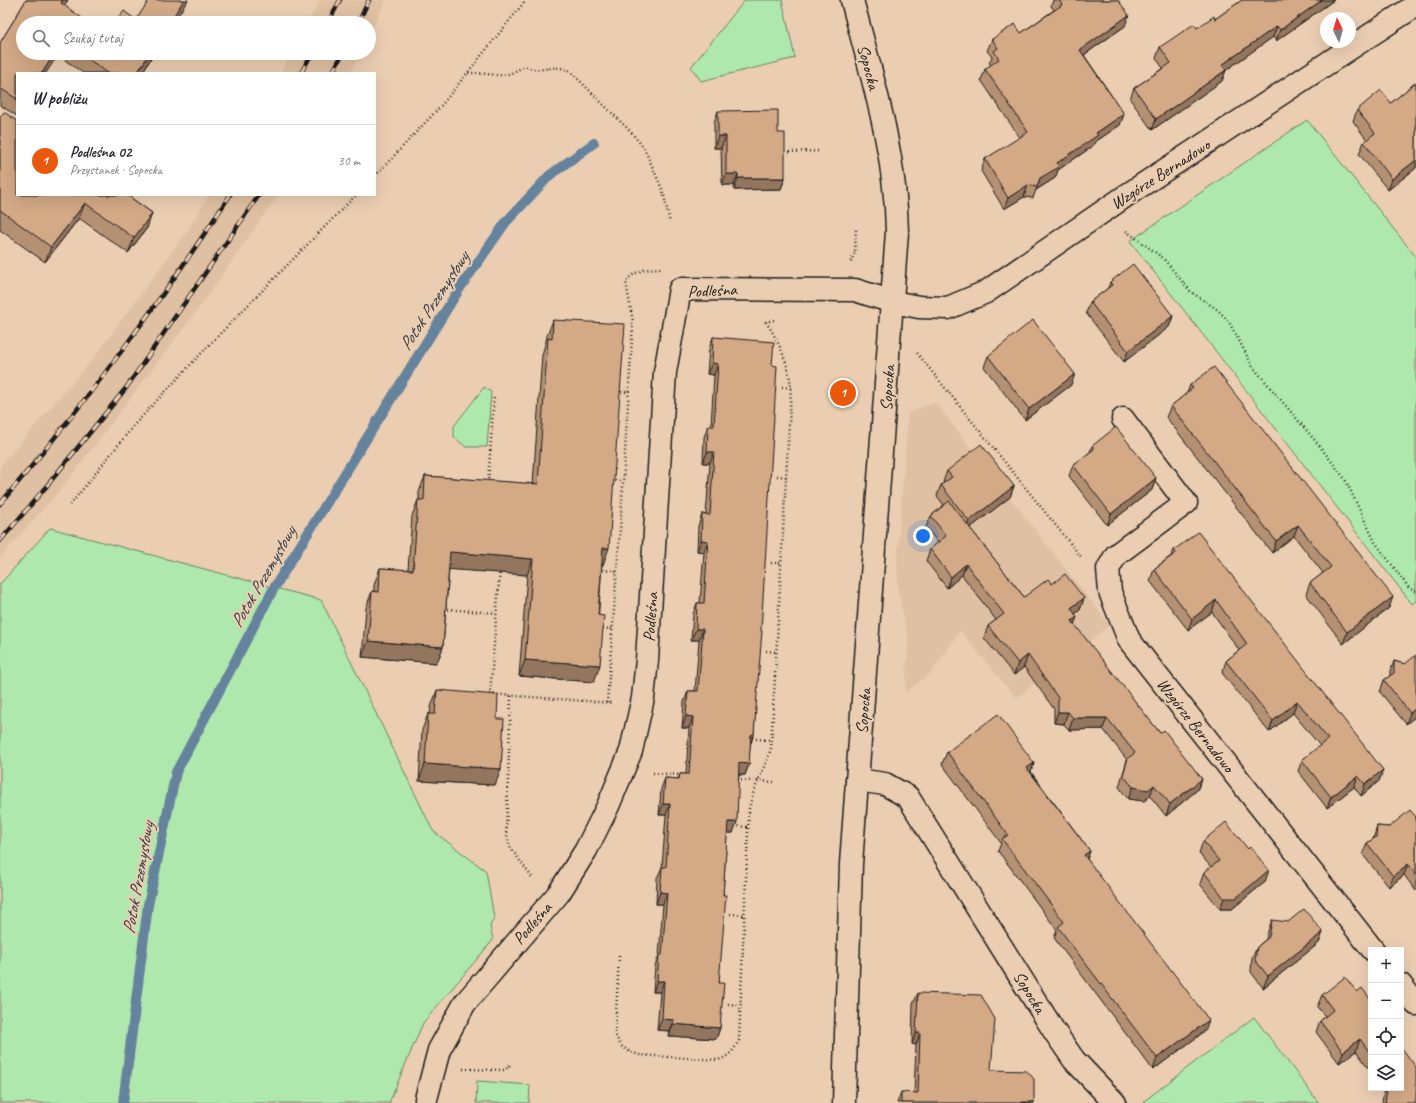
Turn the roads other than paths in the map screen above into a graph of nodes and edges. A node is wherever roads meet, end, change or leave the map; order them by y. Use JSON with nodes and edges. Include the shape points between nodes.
{"nodes":[{"id":1,"x":852,"y":0,"type":"edge"},
{"id":2,"x":1416,"y":5,"type":"edge"},
{"id":3,"x":893,"y":302,"type":"junction"},
{"id":4,"x":1123,"y":419,"type":"dead end"},
{"id":5,"x":858,"y":780,"type":"junction"},
{"id":6,"x":1371,"y":947,"type":"edge"},
{"id":7,"x":1404,"y":989,"type":"edge"},
{"id":8,"x":1416,"y":1004,"type":"edge"},
{"id":9,"x":426,"y":1099,"type":"dead end"},
{"id":10,"x":844,"y":1103,"type":"edge"},
{"id":11,"x":1115,"y":1103,"type":"edge"}],
"edges":[{"from":1,"to":3,"type":"street","name":"Sopocka","via":[[889,141],[898,232]]},
{"from":2,"to":3,"type":"street","name":"Wzgórze Bernadowo","via":[[986,292],[948,308],[919,307]]},
{"from":3,"to":5,"type":"street","name":"Sopocka"},
{"from":3,"to":9,"type":"street","name":"Podleśna","via":[[855,290],[680,289],[665,372],[647,660],[641,706],[631,751],[586,850],[559,893],[465,1003],[439,1050]]},
{"from":4,"to":6,"type":"street","name":"Wzgórze Bernadowo","via":[[1186,503],[1116,555],[1108,569],[1110,592],[1129,640]]},
{"from":5,"to":10,"type":"street","name":"Sopocka","via":[[851,864]]},
{"from":5,"to":11,"type":"street","name":"Sopocka","via":[[885,784],[908,797],[1054,1031],[1074,1060]]},
{"from":7,"to":8,"type":"street"}]}
